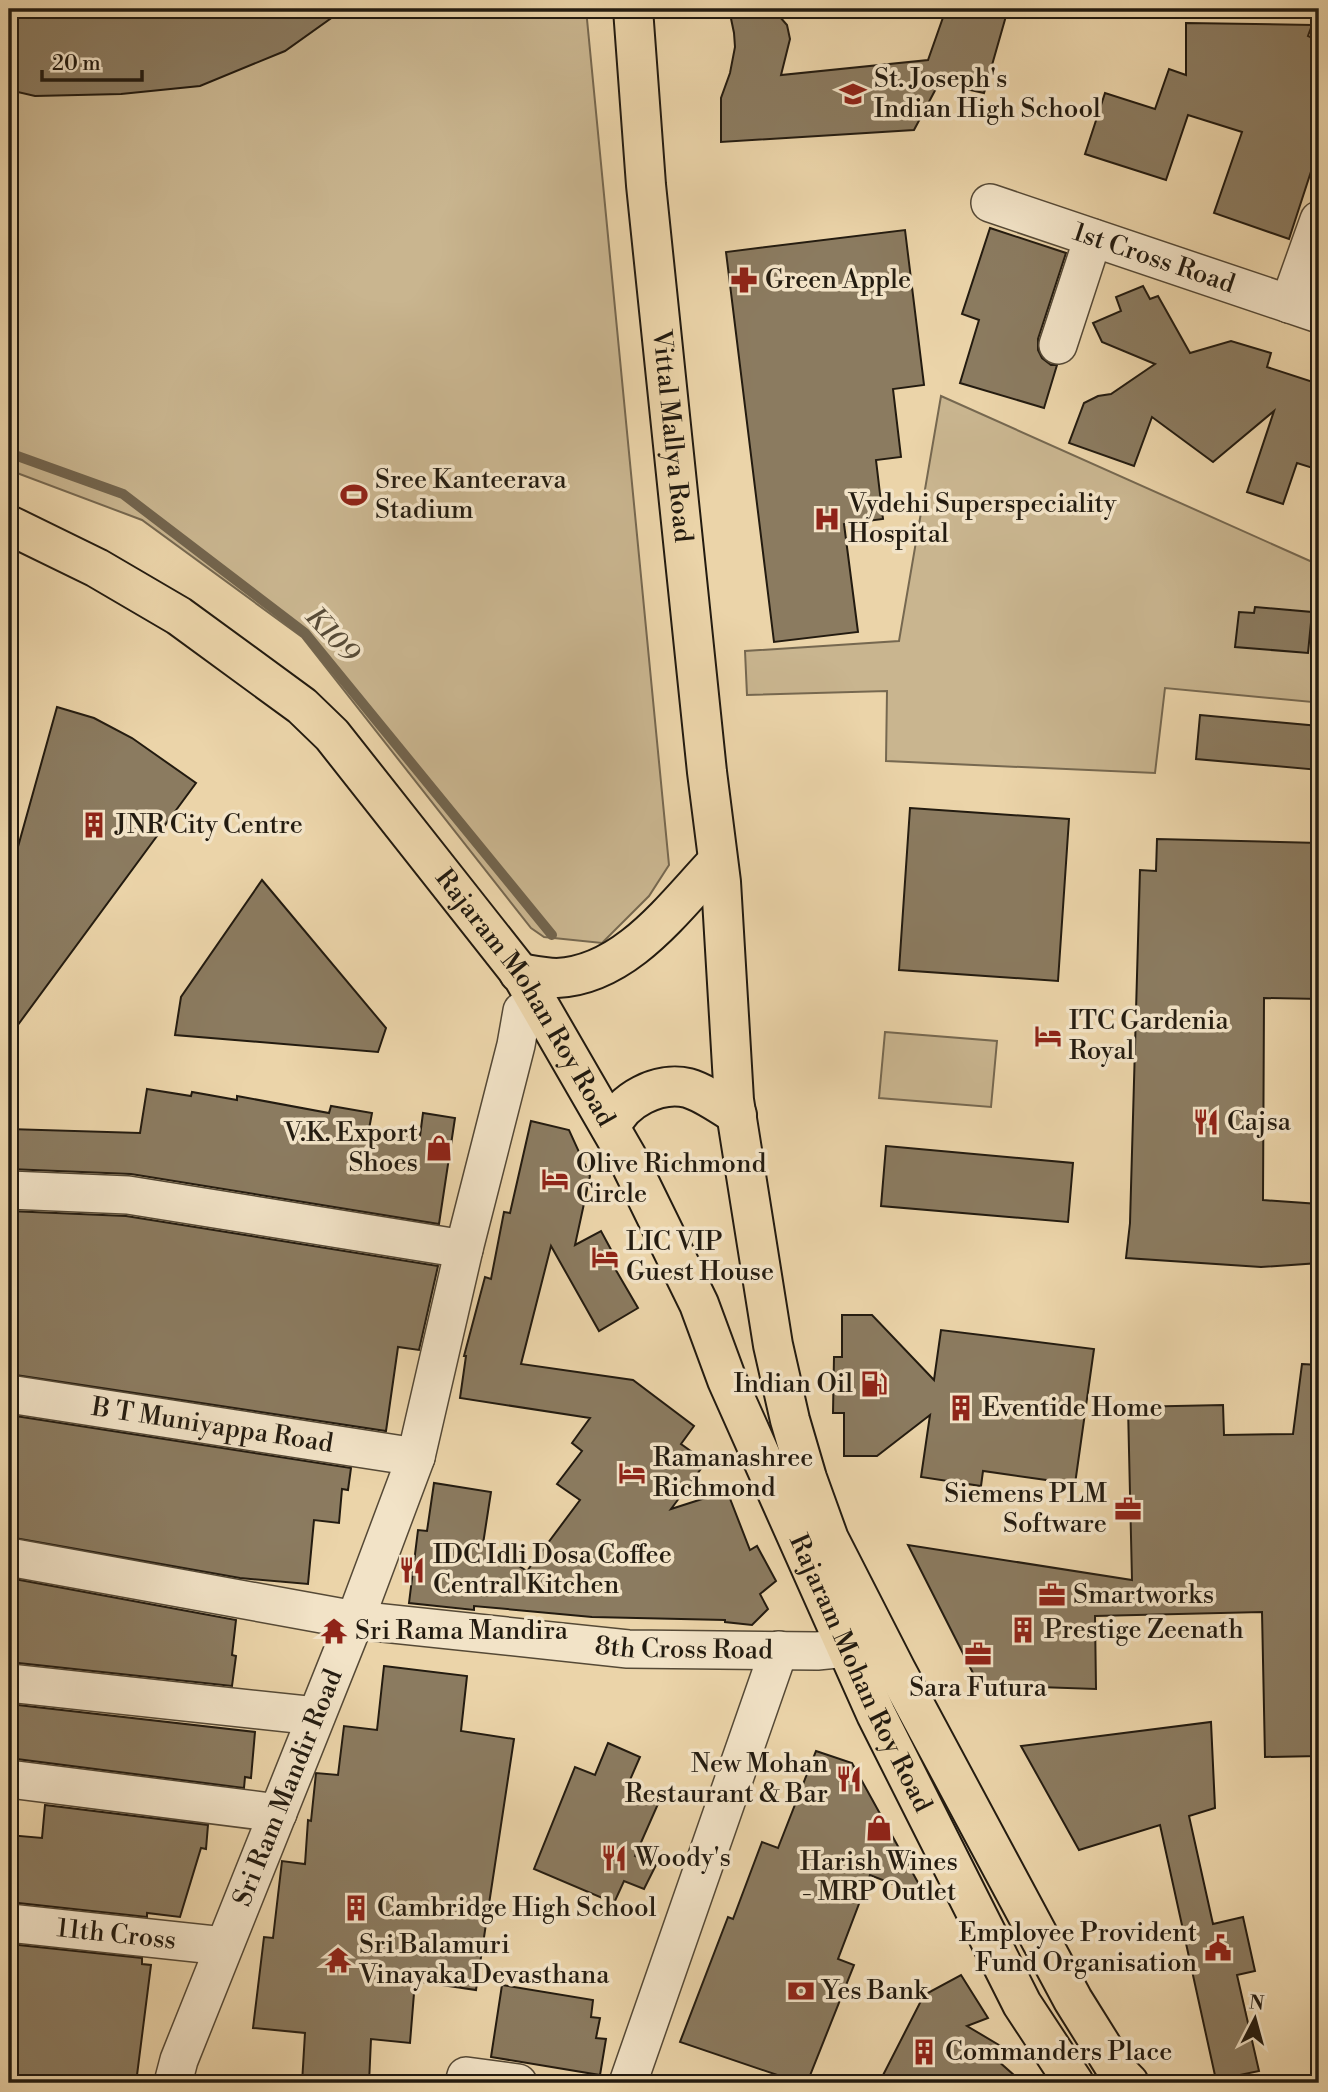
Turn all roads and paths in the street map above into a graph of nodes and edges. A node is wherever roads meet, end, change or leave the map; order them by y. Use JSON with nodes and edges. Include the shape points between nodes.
{"nodes":[{"id":1,"x":633,"y":9,"type":"edge"},
{"id":2,"x":990,"y":203,"type":"dead end"},
{"id":3,"x":1319,"y":220,"type":"edge"},
{"id":4,"x":1093,"y":238,"type":"junction"},
{"id":5,"x":1304,"y":309,"type":"edge"},
{"id":6,"x":1058,"y":345,"type":"dead end"},
{"id":7,"x":9,"y":525,"type":"edge"},
{"id":8,"x":719,"y":872,"type":"junction"},
{"id":9,"x":529,"y":987,"type":"junction"},
{"id":10,"x":737,"y":1115,"type":"junction"},
{"id":11,"x":611,"y":1128,"type":"junction"},
{"id":12,"x":9,"y":1190,"type":"edge"},
{"id":13,"x":464,"y":1249,"type":"junction"},
{"id":14,"x":9,"y":1394,"type":"edge"},
{"id":15,"x":416,"y":1457,"type":"junction"},
{"id":16,"x":9,"y":1557,"type":"edge"},
{"id":17,"x":355,"y":1620,"type":"junction"},
{"id":18,"x":847,"y":1648,"type":"junction"},
{"id":19,"x":779,"y":1650,"type":"junction"},
{"id":20,"x":9,"y":1683,"type":"edge"},
{"id":21,"x":316,"y":1716,"type":"junction"},
{"id":22,"x":9,"y":1779,"type":"edge"},
{"id":23,"x":278,"y":1813,"type":"junction"},
{"id":24,"x":9,"y":1923,"type":"edge"},
{"id":25,"x":224,"y":1946,"type":"junction"},
{"id":26,"x":173,"y":2083,"type":"edge"},
{"id":27,"x":464,"y":2083,"type":"edge"},
{"id":28,"x":517,"y":2083,"type":"edge"},
{"id":29,"x":628,"y":2083,"type":"edge"},
{"id":30,"x":1074,"y":2083,"type":"edge"},
{"id":31,"x":1129,"y":2083,"type":"edge"}],
"edges":[{"from":1,"to":8,"type":"main road","name":"Vittal Mallya Road","via":[[646,185]]},
{"from":2,"to":4,"type":"street","name":"1st Cross Road"},
{"from":3,"to":5,"type":"street"},
{"from":4,"to":5,"type":"street","name":"1st Cross Road"},
{"from":4,"to":6,"type":"street"},
{"from":7,"to":9,"type":"main road","name":"Rajaram Mohan Roy Road","via":[[97,568],[179,616],[302,706],[332,735]]},
{"from":8,"to":9,"type":"main road","via":[[623,956]]},
{"from":8,"to":10,"type":"main road","name":"Rajaram Mohan Roy Road"},
{"from":9,"to":11,"type":"main road","name":"Rajaram Mohan Roy Road"},
{"from":9,"to":13,"type":"street","name":"Sri Ram Mandir Road"},
{"from":10,"to":11,"type":"main road","via":[[688,1088],[662,1087],[615,1115]]},
{"from":10,"to":31,"type":"main road","name":"Rajaram Mohan Roy Road","via":[[773,1345],[790,1420],[829,1539],[1073,2000]]},
{"from":11,"to":18,"type":"main road","name":"Rajaram Mohan Roy Road","via":[[699,1304],[727,1380]]},
{"from":12,"to":13,"type":"street","via":[[128,1195]]},
{"from":13,"to":15,"type":"street","name":"Sri Ram Mandir Road"},
{"from":14,"to":15,"type":"street","name":"B T Muniyappa Road"},
{"from":15,"to":17,"type":"street","name":"Sri Ram Mandir Road"},
{"from":16,"to":17,"type":"street","name":"8th Cross Road"},
{"from":17,"to":19,"type":"street","name":"8th Cross Road","via":[[628,1649]]},
{"from":17,"to":21,"type":"street","name":"Sri Ram Mandir Road"},
{"from":18,"to":19,"type":"street","name":"8th Cross Road"},
{"from":18,"to":30,"type":"main road","name":"Rajaram Mohan Roy Road","via":[[1022,2004]]},
{"from":19,"to":29,"type":"street"},
{"from":20,"to":21,"type":"street"},
{"from":21,"to":23,"type":"street","name":"Sri Ram Mandir Road"},
{"from":22,"to":23,"type":"street"},
{"from":23,"to":25,"type":"street","name":"Sri Ram Mandir Road"},
{"from":24,"to":25,"type":"street","name":"11th Cross"},
{"from":25,"to":26,"type":"street","name":"Sri Ram Mandir Road"},
{"from":27,"to":28,"type":"street","via":[[466,2076]]}]}
